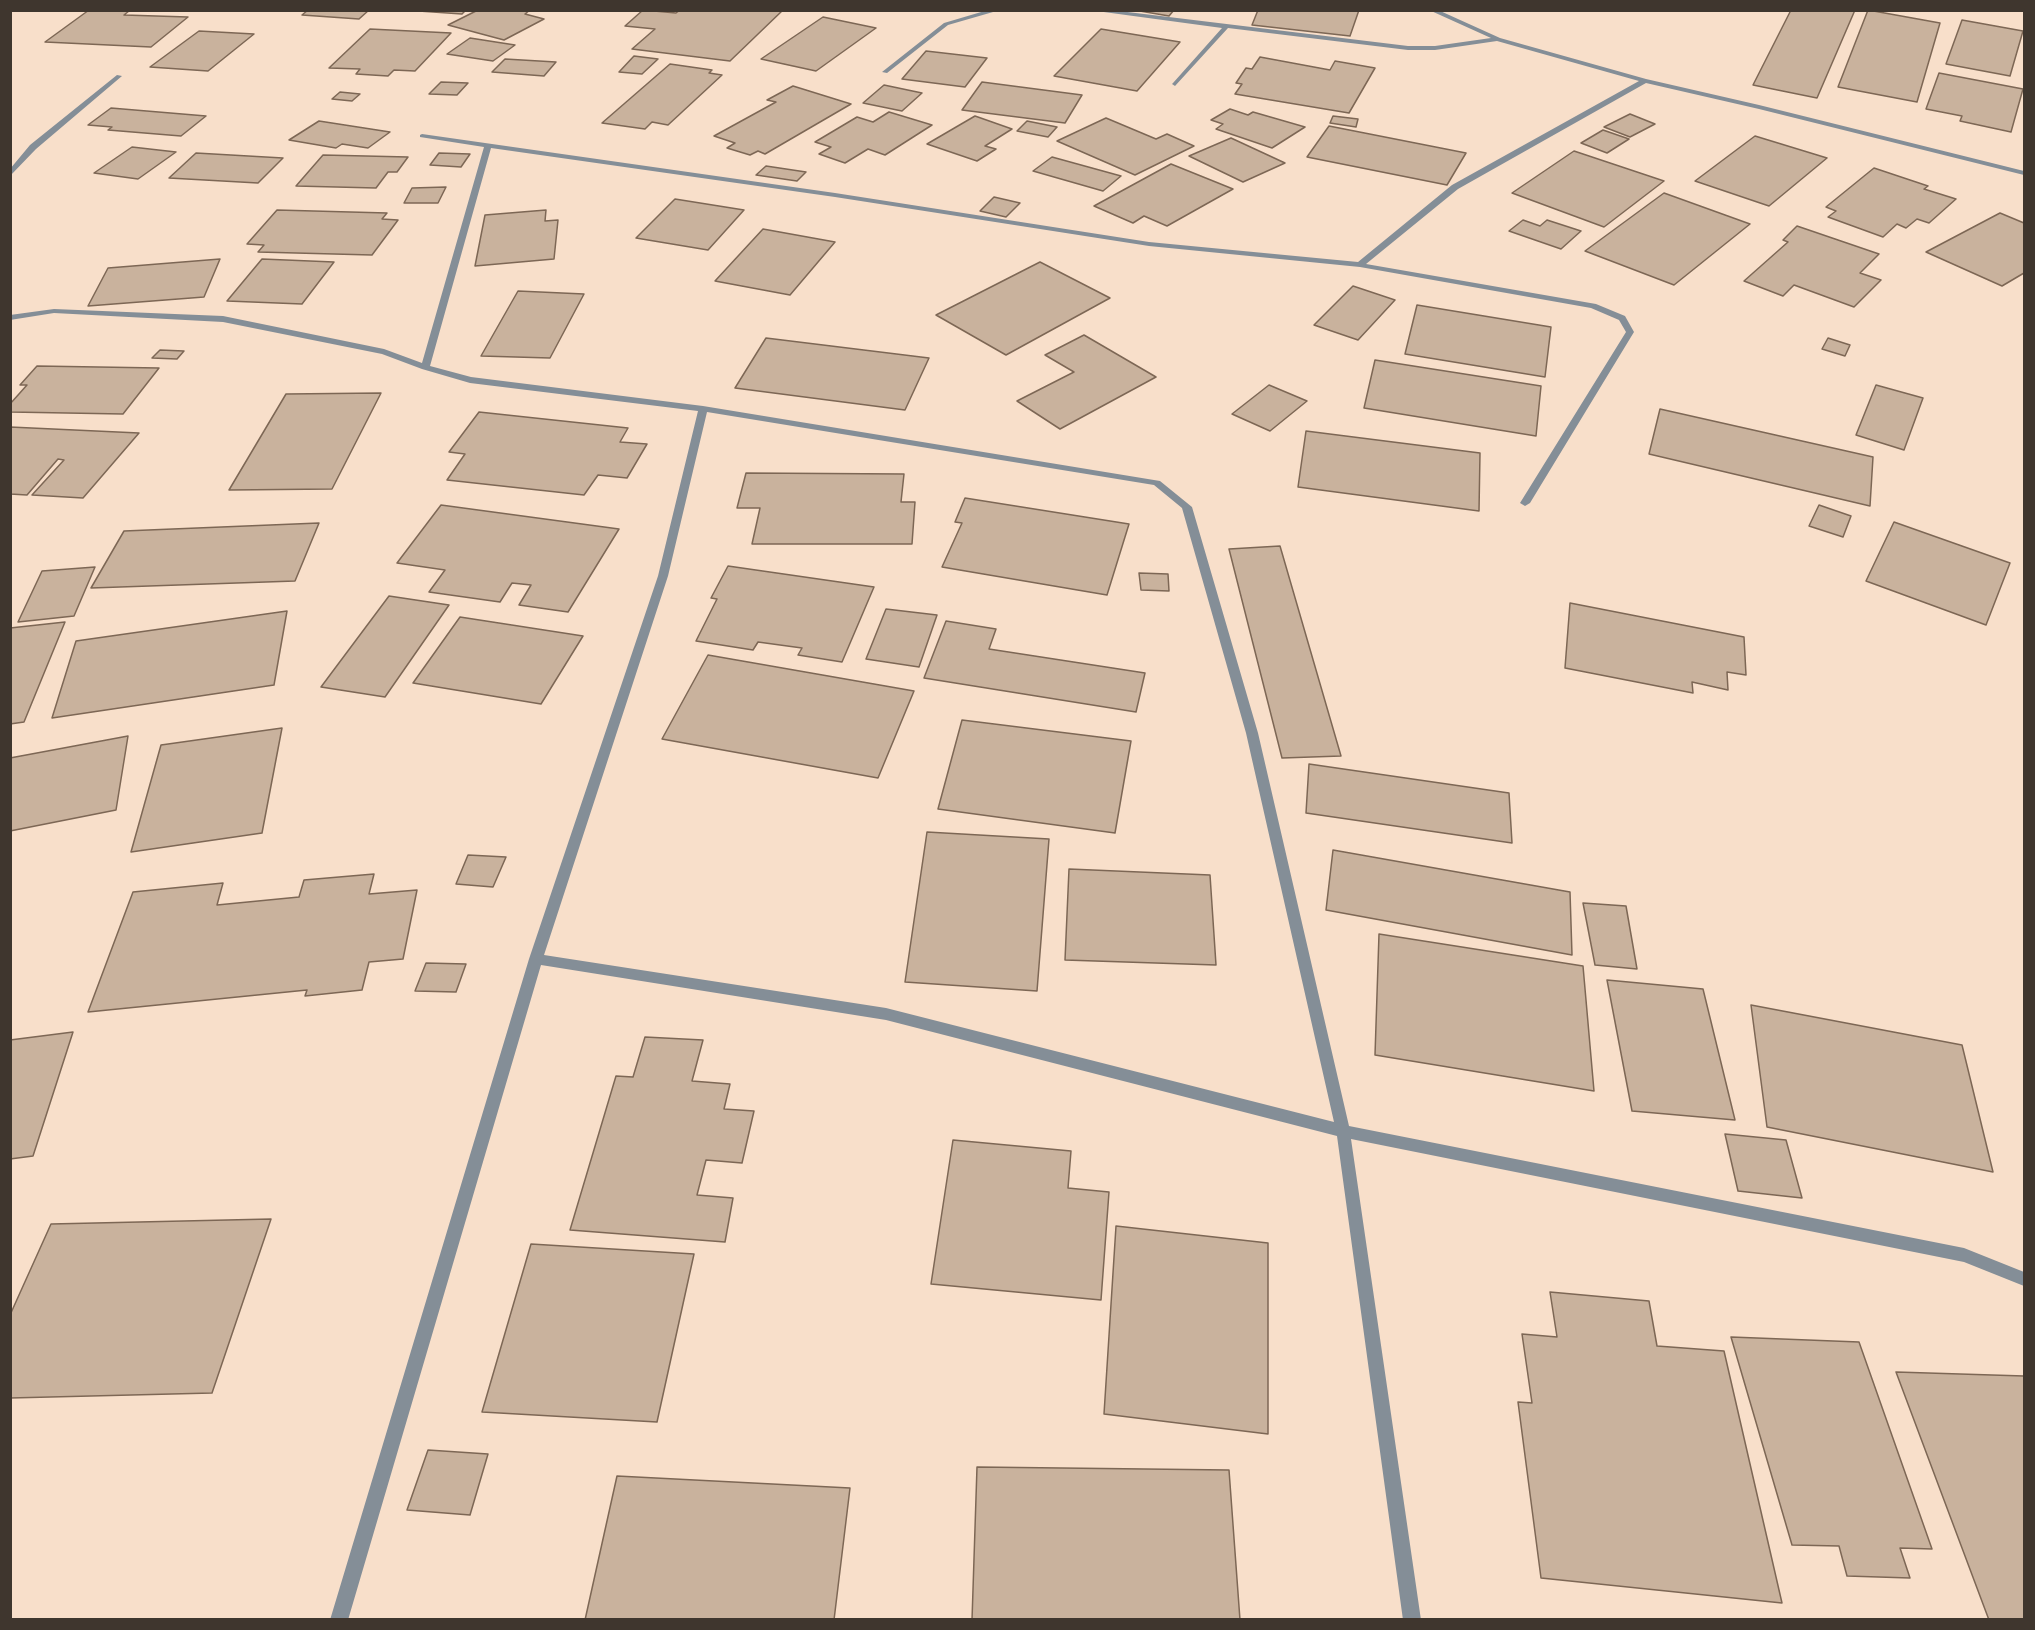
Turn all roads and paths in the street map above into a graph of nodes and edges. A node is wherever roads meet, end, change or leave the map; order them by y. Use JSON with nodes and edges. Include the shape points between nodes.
{"nodes":[{"id":1,"x":997,"y":10,"type":"edge"},
{"id":2,"x":1092,"y":10,"type":"edge"},
{"id":3,"x":1432,"y":10,"type":"edge"},
{"id":4,"x":1226,"y":27,"type":"junction"},
{"id":5,"x":1498,"y":39,"type":"junction"},
{"id":6,"x":885,"y":72,"type":"dead end"},
{"id":7,"x":119,"y":76,"type":"dead end"},
{"id":8,"x":1645,"y":81,"type":"junction"},
{"id":9,"x":1175,"y":84,"type":"dead end"},
{"id":10,"x":422,"y":136,"type":"dead end"},
{"id":11,"x":488,"y":146,"type":"junction"},
{"id":12,"x":2025,"y":173,"type":"edge"},
{"id":13,"x":10,"y":174,"type":"edge"},
{"id":14,"x":1360,"y":265,"type":"junction"},
{"id":15,"x":10,"y":318,"type":"edge"},
{"id":16,"x":425,"y":367,"type":"junction"},
{"id":17,"x":703,"y":409,"type":"junction"},
{"id":18,"x":1525,"y":503,"type":"dead end"},
{"id":19,"x":536,"y":959,"type":"junction"},
{"id":20,"x":1343,"y":1131,"type":"junction"},
{"id":21,"x":2025,"y":1279,"type":"edge"},
{"id":22,"x":339,"y":1620,"type":"edge"},
{"id":23,"x":1412,"y":1620,"type":"edge"}],
"edges":[{"from":1,"to":6,"type":"street","via":[[946,24]]},
{"from":2,"to":4,"type":"street"},
{"from":3,"to":5,"type":"street"},
{"from":4,"to":5,"type":"street","via":[[1408,48]]},
{"from":4,"to":9,"type":"street"},
{"from":5,"to":8,"type":"street"},
{"from":7,"to":13,"type":"street","via":[[33,147]]},
{"from":8,"to":12,"type":"street"},
{"from":8,"to":14,"type":"street","via":[[1455,187]]},
{"from":10,"to":11,"type":"street"},
{"from":11,"to":14,"type":"street","via":[[1149,244]]},
{"from":11,"to":16,"type":"street"},
{"from":14,"to":18,"type":"street","via":[[1593,306],[1622,318],[1630,332]]},
{"from":15,"to":16,"type":"street","via":[[54,311],[223,320],[384,352]]},
{"from":16,"to":17,"type":"street","via":[[470,380]]},
{"from":17,"to":19,"type":"street","via":[[663,576]]},
{"from":17,"to":20,"type":"street","via":[[1157,483],[1187,507],[1252,733]]},
{"from":19,"to":20,"type":"street","via":[[886,1014]]},
{"from":19,"to":22,"type":"street"},
{"from":20,"to":21,"type":"street","via":[[1964,1255]]},
{"from":20,"to":23,"type":"street"}]}
